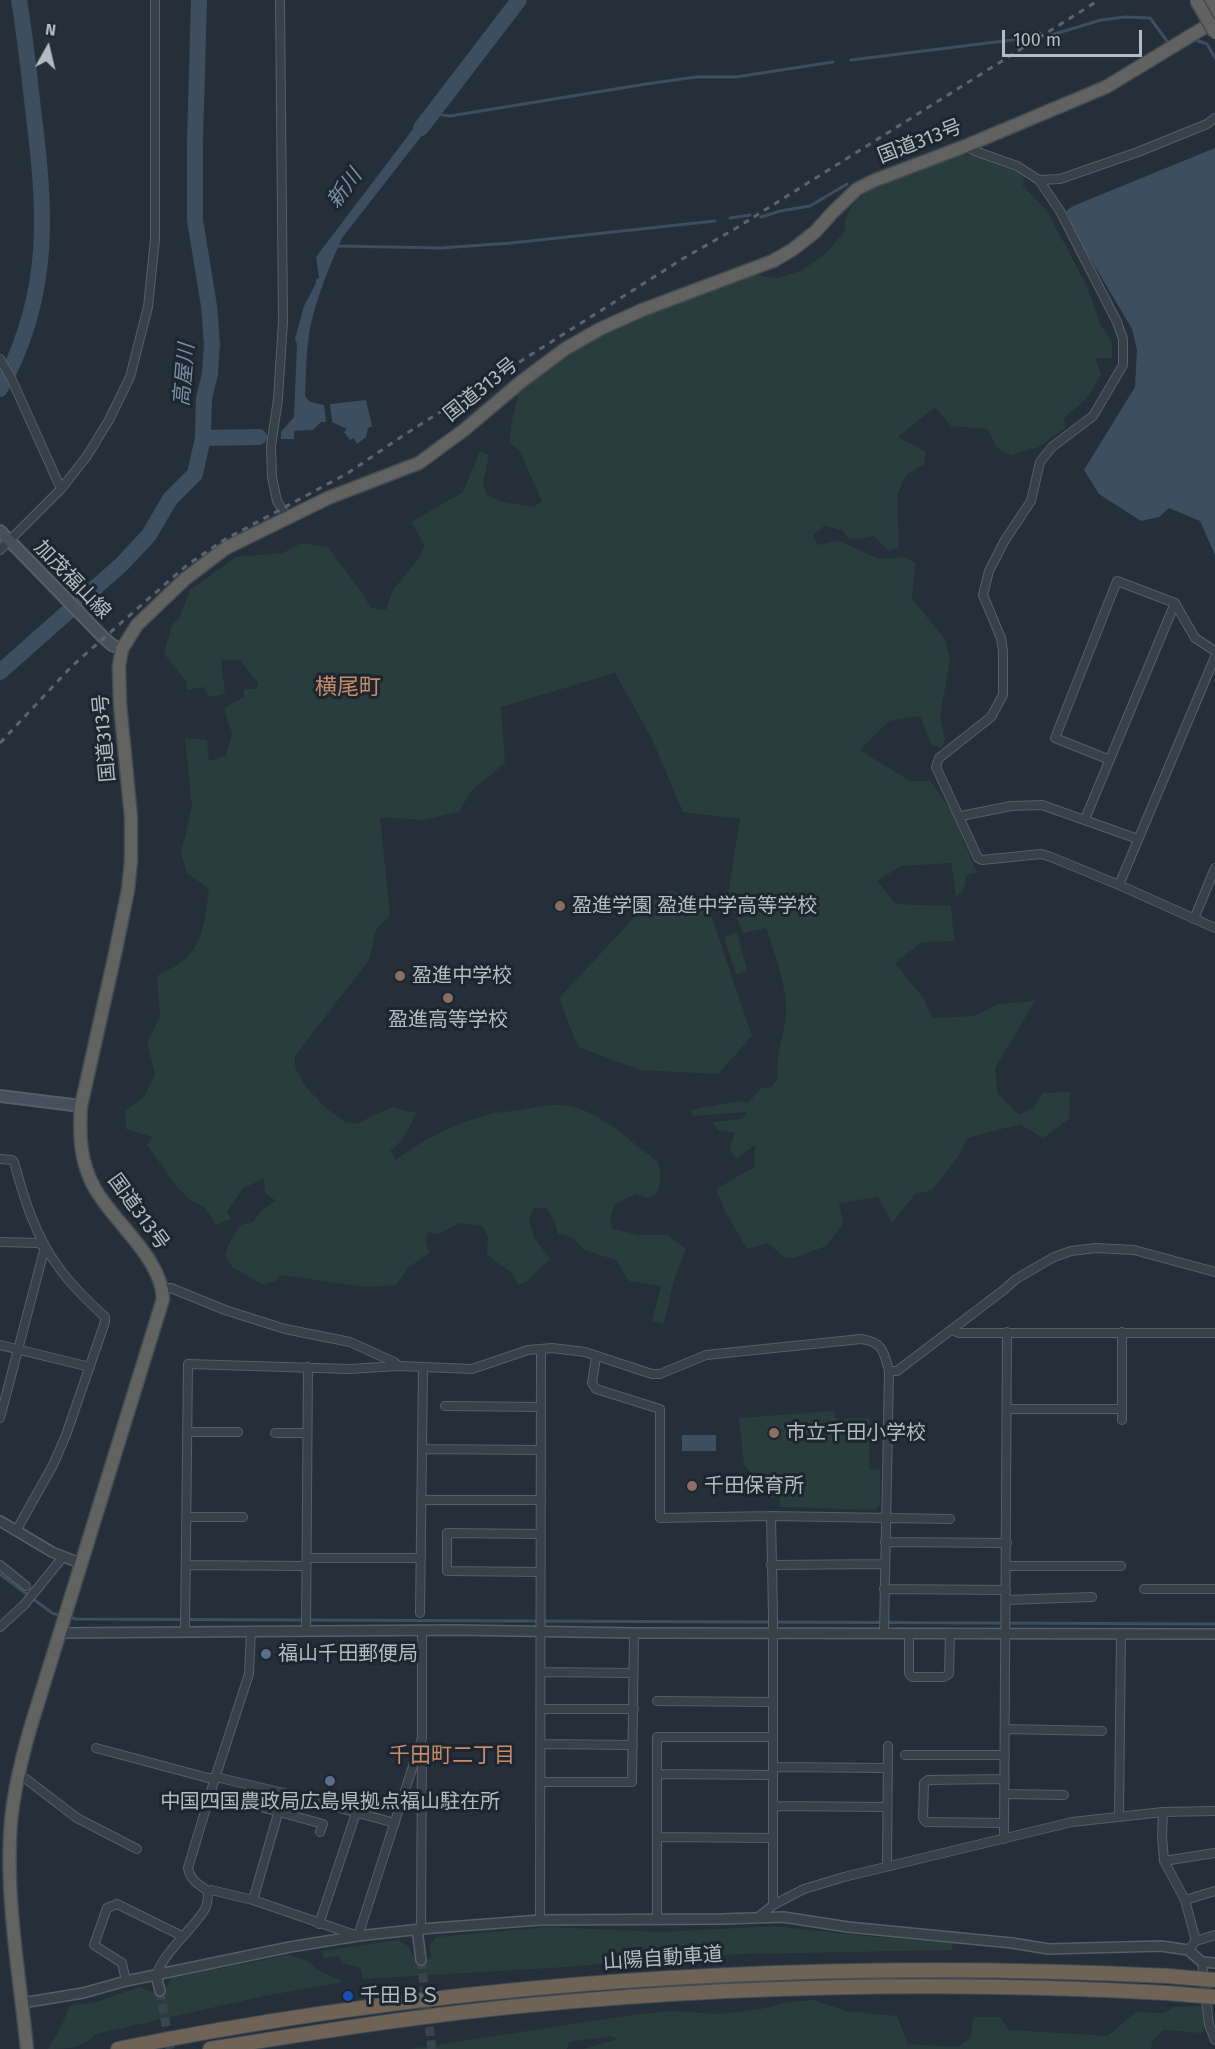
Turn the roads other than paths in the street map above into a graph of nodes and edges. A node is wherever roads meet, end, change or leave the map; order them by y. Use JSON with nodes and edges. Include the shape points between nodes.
{"nodes":[{"id":1,"x":155,"y":0,"type":"edge"},
{"id":2,"x":280,"y":0,"type":"edge"},
{"id":3,"x":1196,"y":0,"type":"edge"},
{"id":4,"x":1210,"y":0,"type":"edge"},
{"id":5,"x":1215,"y":9,"type":"edge"},
{"id":6,"x":1215,"y":21,"type":"edge"},
{"id":7,"x":1215,"y":33,"type":"edge"},
{"id":8,"x":1215,"y":118,"type":"edge"},
{"id":9,"x":968,"y":145,"type":"junction"},
{"id":10,"x":1039,"y":180,"type":"junction"},
{"id":11,"x":0,"y":359,"type":"edge"},
{"id":12,"x":61,"y":489,"type":"junction"},
{"id":13,"x":288,"y":518,"type":"junction"},
{"id":14,"x":0,"y":531,"type":"edge"},
{"id":15,"x":9,"y":541,"type":"junction"},
{"id":16,"x":0,"y":550,"type":"edge"},
{"id":17,"x":1175,"y":603,"type":"junction"},
{"id":18,"x":122,"y":649,"type":"junction"},
{"id":19,"x":1215,"y":651,"type":"edge"},
{"id":20,"x":1215,"y":657,"type":"edge"},
{"id":21,"x":1110,"y":760,"type":"junction"},
{"id":22,"x":961,"y":816,"type":"junction"},
{"id":23,"x":1085,"y":819,"type":"junction"},
{"id":24,"x":1138,"y":839,"type":"junction"},
{"id":25,"x":1215,"y":868,"type":"edge"},
{"id":26,"x":1119,"y":885,"type":"junction"},
{"id":27,"x":1194,"y":919,"type":"junction"},
{"id":28,"x":1215,"y":928,"type":"edge"},
{"id":29,"x":0,"y":1096,"type":"edge"},
{"id":30,"x":81,"y":1106,"type":"junction"},
{"id":31,"x":0,"y":1159,"type":"edge"},
{"id":32,"x":0,"y":1242,"type":"edge"},
{"id":33,"x":45,"y":1246,"type":"junction"},
{"id":34,"x":1215,"y":1272,"type":"edge"},
{"id":35,"x":162,"y":1288,"type":"junction"},
{"id":36,"x":952,"y":1330,"type":"junction"},
{"id":37,"x":1007,"y":1332,"type":"junction"},
{"id":38,"x":1122,"y":1332,"type":"junction"},
{"id":39,"x":1215,"y":1333,"type":"edge"},
{"id":40,"x":0,"y":1346,"type":"edge"},
{"id":41,"x":541,"y":1349,"type":"junction"},
{"id":42,"x":18,"y":1351,"type":"junction"},
{"id":43,"x":596,"y":1357,"type":"junction"},
{"id":44,"x":399,"y":1366,"type":"junction"},
{"id":45,"x":90,"y":1367,"type":"junction"},
{"id":46,"x":308,"y":1367,"type":"junction"},
{"id":47,"x":423,"y":1368,"type":"junction"},
{"id":48,"x":889,"y":1371,"type":"junction"},
{"id":49,"x":445,"y":1406,"type":"dead end"},
{"id":50,"x":541,"y":1407,"type":"junction"},
{"id":51,"x":1008,"y":1409,"type":"junction"},
{"id":52,"x":1122,"y":1409,"type":"junction"},
{"id":53,"x":0,"y":1418,"type":"edge"},
{"id":54,"x":1122,"y":1420,"type":"dead end"},
{"id":55,"x":187,"y":1432,"type":"junction"},
{"id":56,"x":238,"y":1432,"type":"dead end"},
{"id":57,"x":275,"y":1433,"type":"dead end"},
{"id":58,"x":306,"y":1433,"type":"junction"},
{"id":59,"x":422,"y":1449,"type":"junction"},
{"id":60,"x":541,"y":1450,"type":"junction"},
{"id":61,"x":421,"y":1500,"type":"junction"},
{"id":62,"x":541,"y":1500,"type":"junction"},
{"id":63,"x":771,"y":1516,"type":"junction"},
{"id":64,"x":187,"y":1517,"type":"junction"},
{"id":65,"x":243,"y":1517,"type":"dead end"},
{"id":66,"x":887,"y":1517,"type":"junction"},
{"id":67,"x":950,"y":1519,"type":"dead end"},
{"id":68,"x":0,"y":1521,"type":"edge"},
{"id":69,"x":16,"y":1531,"type":"junction"},
{"id":70,"x":540,"y":1534,"type":"junction"},
{"id":71,"x":885,"y":1542,"type":"junction"},
{"id":72,"x":1007,"y":1543,"type":"junction"},
{"id":73,"x":63,"y":1557,"type":"junction"},
{"id":74,"x":421,"y":1558,"type":"junction"},
{"id":75,"x":306,"y":1562,"type":"junction"},
{"id":76,"x":82,"y":1564,"type":"junction"},
{"id":77,"x":884,"y":1564,"type":"junction"},
{"id":78,"x":0,"y":1565,"type":"edge"},
{"id":79,"x":187,"y":1565,"type":"junction"},
{"id":80,"x":771,"y":1565,"type":"junction"},
{"id":81,"x":1007,"y":1566,"type":"junction"},
{"id":82,"x":1121,"y":1566,"type":"dead end"},
{"id":83,"x":540,"y":1572,"type":"junction"},
{"id":84,"x":26,"y":1586,"type":"dead end"},
{"id":85,"x":884,"y":1589,"type":"junction"},
{"id":86,"x":1215,"y":1589,"type":"edge"},
{"id":87,"x":1006,"y":1590,"type":"junction"},
{"id":88,"x":1144,"y":1590,"type":"dead end"},
{"id":89,"x":1092,"y":1598,"type":"dead end"},
{"id":90,"x":1006,"y":1600,"type":"junction"},
{"id":91,"x":420,"y":1613,"type":"dead end"},
{"id":92,"x":306,"y":1624,"type":"junction"},
{"id":93,"x":1006,"y":1626,"type":"junction"},
{"id":94,"x":0,"y":1627,"type":"edge"},
{"id":95,"x":61,"y":1628,"type":"junction"},
{"id":96,"x":185,"y":1628,"type":"junction"},
{"id":97,"x":541,"y":1629,"type":"junction"},
{"id":98,"x":773,"y":1630,"type":"junction"},
{"id":99,"x":884,"y":1630,"type":"junction"},
{"id":100,"x":251,"y":1631,"type":"junction"},
{"id":101,"x":422,"y":1631,"type":"junction"},
{"id":102,"x":634,"y":1633,"type":"junction"},
{"id":103,"x":909,"y":1633,"type":"junction"},
{"id":104,"x":950,"y":1633,"type":"junction"},
{"id":105,"x":1121,"y":1634,"type":"junction"},
{"id":106,"x":1215,"y":1634,"type":"edge"},
{"id":107,"x":541,"y":1672,"type":"junction"},
{"id":108,"x":633,"y":1673,"type":"junction"},
{"id":109,"x":657,"y":1701,"type":"dead end"},
{"id":110,"x":772,"y":1702,"type":"junction"},
{"id":111,"x":541,"y":1709,"type":"junction"},
{"id":112,"x":634,"y":1709,"type":"junction"},
{"id":113,"x":1005,"y":1729,"type":"junction"},
{"id":114,"x":1102,"y":1731,"type":"dead end"},
{"id":115,"x":422,"y":1737,"type":"junction"},
{"id":116,"x":772,"y":1737,"type":"junction"},
{"id":117,"x":541,"y":1744,"type":"junction"},
{"id":118,"x":633,"y":1745,"type":"junction"},
{"id":119,"x":888,"y":1746,"type":"dead end"},
{"id":120,"x":96,"y":1748,"type":"dead end"},
{"id":121,"x":904,"y":1755,"type":"dead end"},
{"id":122,"x":1005,"y":1755,"type":"junction"},
{"id":123,"x":888,"y":1768,"type":"junction"},
{"id":124,"x":773,"y":1771,"type":"junction"},
{"id":125,"x":657,"y":1774,"type":"junction"},
{"id":126,"x":18,"y":1777,"type":"junction"},
{"id":127,"x":215,"y":1778,"type":"junction"},
{"id":128,"x":1005,"y":1779,"type":"junction"},
{"id":129,"x":541,"y":1782,"type":"junction"},
{"id":130,"x":210,"y":1793,"type":"junction"},
{"id":131,"x":284,"y":1793,"type":"junction"},
{"id":132,"x":1005,"y":1794,"type":"junction"},
{"id":133,"x":1064,"y":1795,"type":"dead end"},
{"id":134,"x":772,"y":1806,"type":"junction"},
{"id":135,"x":887,"y":1807,"type":"junction"},
{"id":136,"x":278,"y":1811,"type":"junction"},
{"id":137,"x":1215,"y":1811,"type":"edge"},
{"id":138,"x":1163,"y":1812,"type":"junction"},
{"id":139,"x":356,"y":1813,"type":"junction"},
{"id":140,"x":1119,"y":1816,"type":"junction"},
{"id":141,"x":395,"y":1823,"type":"junction"},
{"id":142,"x":1004,"y":1823,"type":"junction"},
{"id":143,"x":320,"y":1832,"type":"dead end"},
{"id":144,"x":657,"y":1837,"type":"junction"},
{"id":145,"x":772,"y":1838,"type":"junction"},
{"id":146,"x":1004,"y":1839,"type":"junction"},
{"id":147,"x":137,"y":1849,"type":"dead end"},
{"id":148,"x":1215,"y":1853,"type":"edge"},
{"id":149,"x":1164,"y":1861,"type":"junction"},
{"id":150,"x":887,"y":1866,"type":"junction"},
{"id":151,"x":208,"y":1891,"type":"junction"},
{"id":152,"x":1215,"y":1892,"type":"edge"},
{"id":153,"x":253,"y":1900,"type":"junction"},
{"id":154,"x":1185,"y":1900,"type":"junction"},
{"id":155,"x":772,"y":1905,"type":"junction"},
{"id":156,"x":757,"y":1918,"type":"junction"},
{"id":157,"x":540,"y":1920,"type":"junction"},
{"id":158,"x":657,"y":1920,"type":"junction"},
{"id":159,"x":319,"y":1924,"type":"junction"},
{"id":160,"x":419,"y":1929,"type":"junction"},
{"id":161,"x":1215,"y":1935,"type":"edge"},
{"id":162,"x":182,"y":1936,"type":"junction"},
{"id":163,"x":358,"y":1936,"type":"junction"},
{"id":164,"x":1196,"y":1941,"type":"junction"},
{"id":165,"x":1188,"y":1950,"type":"junction"},
{"id":166,"x":421,"y":1960,"type":"tunnel mouth"},
{"id":167,"x":1202,"y":1962,"type":"junction"},
{"id":168,"x":1215,"y":1963,"type":"edge"},
{"id":169,"x":156,"y":1975,"type":"junction"},
{"id":170,"x":1215,"y":1980,"type":"edge"},
{"id":171,"x":126,"y":1981,"type":"junction"},
{"id":172,"x":160,"y":1991,"type":"tunnel mouth"},
{"id":173,"x":1215,"y":1997,"type":"edge"},
{"id":174,"x":22,"y":2003,"type":"junction"},
{"id":175,"x":1215,"y":2040,"type":"edge"},
{"id":176,"x":27,"y":2049,"type":"edge"},
{"id":177,"x":118,"y":2049,"type":"edge"},
{"id":178,"x":210,"y":2049,"type":"edge"}],
"edges":[{"from":1,"to":12,"type":"street","via":[[155,239],[148,307],[130,377],[87,456]]},
{"from":2,"to":13,"type":"street","via":[[283,321],[272,477],[277,501]]},
{"from":3,"to":7,"type":"highway","bridge":true},
{"from":4,"to":5,"type":"highway"},
{"from":6,"to":9,"type":"highway","name":"国道313号","via":[[1106,87]]},
{"from":8,"to":10,"type":"street","via":[[1071,176]]},
{"from":9,"to":10,"type":"street"},
{"from":9,"to":13,"type":"highway","name":"国道313号","via":[[857,189],[815,232],[773,261],[600,329],[540,368],[418,463]]},
{"from":10,"to":22,"type":"street","via":[[1117,322],[1123,339],[1123,366],[1093,416],[1052,447],[1040,462],[1031,501],[988,571],[983,595],[1004,651],[1003,695],[991,717],[939,758],[936,767]]},
{"from":11,"to":12,"type":"street"},
{"from":12,"to":15,"type":"street"},
{"from":13,"to":18,"type":"highway","name":"国道313号","via":[[226,548],[205,563],[137,625]]},
{"from":14,"to":15,"type":"main road","name":"加茂福山線"},
{"from":15,"to":16,"type":"street"},
{"from":15,"to":18,"type":"main road","name":"加茂福山線","via":[[111,645]]},
{"from":17,"to":19,"type":"street","via":[[1195,638]]},
{"from":17,"to":21,"type":"street"},
{"from":17,"to":21,"type":"street","via":[[1117,581],[1055,738]]},
{"from":18,"to":30,"type":"highway","name":"国道313号","via":[[119,682],[130,807],[128,890]]},
{"from":20,"to":24,"type":"street"},
{"from":21,"to":23,"type":"street"},
{"from":22,"to":23,"type":"street","via":[[1011,806],[1042,805]]},
{"from":22,"to":26,"type":"street","via":[[982,860],[1041,854]]},
{"from":23,"to":24,"type":"street"},
{"from":24,"to":26,"type":"street"},
{"from":25,"to":27,"type":"street"},
{"from":26,"to":27,"type":"street"},
{"from":27,"to":28,"type":"street"},
{"from":29,"to":30,"type":"main road"},
{"from":30,"to":35,"type":"highway","name":"国道313号","via":[[79,1129],[87,1172],[105,1203],[152,1264]]},
{"from":31,"to":33,"type":"street","via":[[14,1162]]},
{"from":32,"to":33,"type":"street"},
{"from":33,"to":42,"type":"street"},
{"from":33,"to":45,"type":"street","via":[[58,1267],[105,1317]]},
{"from":34,"to":36,"type":"street","via":[[1134,1250],[1071,1251],[1016,1279]]},
{"from":35,"to":44,"type":"street","via":[[285,1329],[350,1342]]},
{"from":35,"to":76,"type":"highway","via":[[161,1309]]},
{"from":36,"to":37,"type":"street"},
{"from":36,"to":48,"type":"street","via":[[897,1371]]},
{"from":37,"to":38,"type":"street"},
{"from":37,"to":51,"type":"street"},
{"from":38,"to":39,"type":"street"},
{"from":38,"to":52,"type":"street"},
{"from":40,"to":42,"type":"street"},
{"from":41,"to":43,"type":"street","via":[[585,1352]]},
{"from":41,"to":47,"type":"street","via":[[472,1369]]},
{"from":41,"to":50,"type":"street"},
{"from":42,"to":45,"type":"street"},
{"from":42,"to":53,"type":"street"},
{"from":43,"to":48,"type":"street","via":[[660,1374],[706,1355],[861,1339],[873,1340],[884,1350]]},
{"from":43,"to":63,"type":"street","via":[[592,1383],[596,1389],[660,1410],[660,1518]]},
{"from":44,"to":46,"type":"street"},
{"from":44,"to":47,"type":"street"},
{"from":45,"to":69,"type":"street","via":[[53,1465]]},
{"from":46,"to":55,"type":"street","via":[[188,1364]]},
{"from":46,"to":58,"type":"street"},
{"from":47,"to":59,"type":"street"},
{"from":48,"to":66,"type":"street"},
{"from":49,"to":50,"type":"street"},
{"from":50,"to":60,"type":"street"},
{"from":51,"to":52,"type":"street"},
{"from":51,"to":72,"type":"street"},
{"from":52,"to":54,"type":"street"},
{"from":55,"to":56,"type":"street"},
{"from":55,"to":64,"type":"street"},
{"from":57,"to":58,"type":"street"},
{"from":58,"to":75,"type":"street"},
{"from":59,"to":60,"type":"street"},
{"from":59,"to":61,"type":"street"},
{"from":60,"to":62,"type":"street"},
{"from":61,"to":62,"type":"street"},
{"from":61,"to":74,"type":"street"},
{"from":62,"to":70,"type":"street"},
{"from":63,"to":66,"type":"street"},
{"from":63,"to":80,"type":"street"},
{"from":64,"to":65,"type":"street"},
{"from":64,"to":79,"type":"street"},
{"from":66,"to":67,"type":"street"},
{"from":66,"to":71,"type":"street"},
{"from":68,"to":69,"type":"street"},
{"from":69,"to":73,"type":"street"},
{"from":70,"to":83,"type":"street"},
{"from":70,"to":83,"type":"street","via":[[447,1533],[447,1571]]},
{"from":71,"to":72,"type":"street"},
{"from":71,"to":77,"type":"street"},
{"from":72,"to":81,"type":"street"},
{"from":73,"to":76,"type":"street"},
{"from":73,"to":94,"type":"street","via":[[24,1605]]},
{"from":74,"to":75,"type":"street"},
{"from":74,"to":91,"type":"street"},
{"from":75,"to":79,"type":"street"},
{"from":75,"to":92,"type":"street"},
{"from":76,"to":95,"type":"highway"},
{"from":77,"to":80,"type":"street"},
{"from":77,"to":85,"type":"street"},
{"from":78,"to":84,"type":"street"},
{"from":79,"to":96,"type":"street"},
{"from":80,"to":98,"type":"street"},
{"from":81,"to":82,"type":"street"},
{"from":81,"to":87,"type":"street"},
{"from":83,"to":97,"type":"street"},
{"from":85,"to":87,"type":"street"},
{"from":85,"to":99,"type":"street"},
{"from":86,"to":88,"type":"street"},
{"from":87,"to":90,"type":"street"},
{"from":89,"to":90,"type":"street"},
{"from":90,"to":93,"type":"street"},
{"from":92,"to":100,"type":"street"},
{"from":92,"to":101,"type":"street"},
{"from":93,"to":104,"type":"street"},
{"from":93,"to":105,"type":"street"},
{"from":93,"to":113,"type":"street"},
{"from":95,"to":96,"type":"street"},
{"from":95,"to":126,"type":"highway"},
{"from":96,"to":100,"type":"street"},
{"from":97,"to":101,"type":"street"},
{"from":97,"to":102,"type":"street"},
{"from":97,"to":107,"type":"street"},
{"from":98,"to":99,"type":"street"},
{"from":98,"to":102,"type":"street"},
{"from":98,"to":110,"type":"street"},
{"from":99,"to":103,"type":"street"},
{"from":100,"to":127,"type":"street","via":[[249,1674]]},
{"from":101,"to":115,"type":"street"},
{"from":102,"to":108,"type":"street"},
{"from":103,"to":104,"type":"street"},
{"from":103,"to":104,"type":"street","via":[[912,1677],[949,1674]]},
{"from":105,"to":106,"type":"street"},
{"from":105,"to":140,"type":"street"},
{"from":107,"to":108,"type":"street"},
{"from":107,"to":111,"type":"street"},
{"from":108,"to":112,"type":"street"},
{"from":109,"to":110,"type":"street"},
{"from":110,"to":116,"type":"street"},
{"from":111,"to":112,"type":"street"},
{"from":111,"to":117,"type":"street"},
{"from":112,"to":118,"type":"street"},
{"from":113,"to":114,"type":"street"},
{"from":113,"to":122,"type":"street"},
{"from":115,"to":141,"type":"street"},
{"from":115,"to":160,"type":"street"},
{"from":116,"to":124,"type":"street"},
{"from":116,"to":125,"type":"street","via":[[657,1737]]},
{"from":117,"to":118,"type":"street"},
{"from":117,"to":129,"type":"street"},
{"from":118,"to":129,"type":"street","via":[[630,1784]]},
{"from":119,"to":123,"type":"street"},
{"from":120,"to":127,"type":"street"},
{"from":121,"to":122,"type":"street"},
{"from":122,"to":128,"type":"street"},
{"from":123,"to":124,"type":"street"},
{"from":123,"to":135,"type":"street"},
{"from":124,"to":125,"type":"street"},
{"from":124,"to":134,"type":"street"},
{"from":125,"to":144,"type":"street"},
{"from":126,"to":147,"type":"street","via":[[77,1818]]},
{"from":126,"to":174,"type":"highway","via":[[10,1837],[10,1892]]},
{"from":127,"to":130,"type":"street"},
{"from":127,"to":131,"type":"street"},
{"from":128,"to":132,"type":"street"},
{"from":128,"to":142,"type":"street","via":[[928,1780],[924,1783],[923,1818],[926,1822]]},
{"from":129,"to":157,"type":"street"},
{"from":130,"to":136,"type":"street"},
{"from":130,"to":151,"type":"street","via":[[188,1868],[194,1881]]},
{"from":131,"to":136,"type":"street"},
{"from":131,"to":139,"type":"street"},
{"from":132,"to":133,"type":"street"},
{"from":132,"to":142,"type":"street"},
{"from":134,"to":135,"type":"street"},
{"from":134,"to":145,"type":"street"},
{"from":135,"to":150,"type":"street"},
{"from":136,"to":143,"type":"street","via":[[323,1824]]},
{"from":136,"to":153,"type":"street"},
{"from":137,"to":138,"type":"street"},
{"from":138,"to":140,"type":"street"},
{"from":138,"to":149,"type":"street"},
{"from":139,"to":141,"type":"street"},
{"from":139,"to":159,"type":"street"},
{"from":140,"to":146,"type":"street","via":[[1072,1822]]},
{"from":141,"to":163,"type":"street"},
{"from":142,"to":146,"type":"street"},
{"from":144,"to":145,"type":"street"},
{"from":144,"to":158,"type":"street"},
{"from":145,"to":155,"type":"street"},
{"from":146,"to":150,"type":"street"},
{"from":148,"to":149,"type":"street"},
{"from":149,"to":154,"type":"street"},
{"from":150,"to":155,"type":"street","via":[[804,1889]]},
{"from":151,"to":153,"type":"street"},
{"from":151,"to":162,"type":"street","via":[[205,1909]]},
{"from":152,"to":154,"type":"street"},
{"from":153,"to":159,"type":"street"},
{"from":154,"to":164,"type":"street"},
{"from":155,"to":156,"type":"street"},
{"from":156,"to":158,"type":"street"},
{"from":156,"to":165,"type":"street","via":[[783,1917],[1049,1949],[1161,1946]]},
{"from":157,"to":158,"type":"street"},
{"from":157,"to":160,"type":"street"},
{"from":159,"to":163,"type":"street"},
{"from":160,"to":163,"type":"street"},
{"from":160,"to":166,"type":"street"},
{"from":161,"to":164,"type":"street"},
{"from":162,"to":169,"type":"street"},
{"from":162,"to":171,"type":"street","via":[[117,1904],[107,1908],[94,1945],[122,1963]]},
{"from":163,"to":169,"type":"street"},
{"from":164,"to":165,"type":"street"},
{"from":165,"to":167,"type":"street"},
{"from":167,"to":168,"type":"street"},
{"from":167,"to":175,"type":"street","via":[[1209,2025]]},
{"from":169,"to":171,"type":"street"},
{"from":169,"to":172,"type":"street"},
{"from":170,"to":177,"type":"highway","name":"山陽自動車道","bridge":true,"via":[[975,1969],[755,1973],[448,1997]]},
{"from":171,"to":174,"type":"street"},
{"from":173,"to":178,"type":"highway","name":"山陽自動車道","bridge":true,"via":[[1082,1988],[939,1986],[691,1993],[438,2015]]},
{"from":174,"to":176,"type":"highway"}]}
